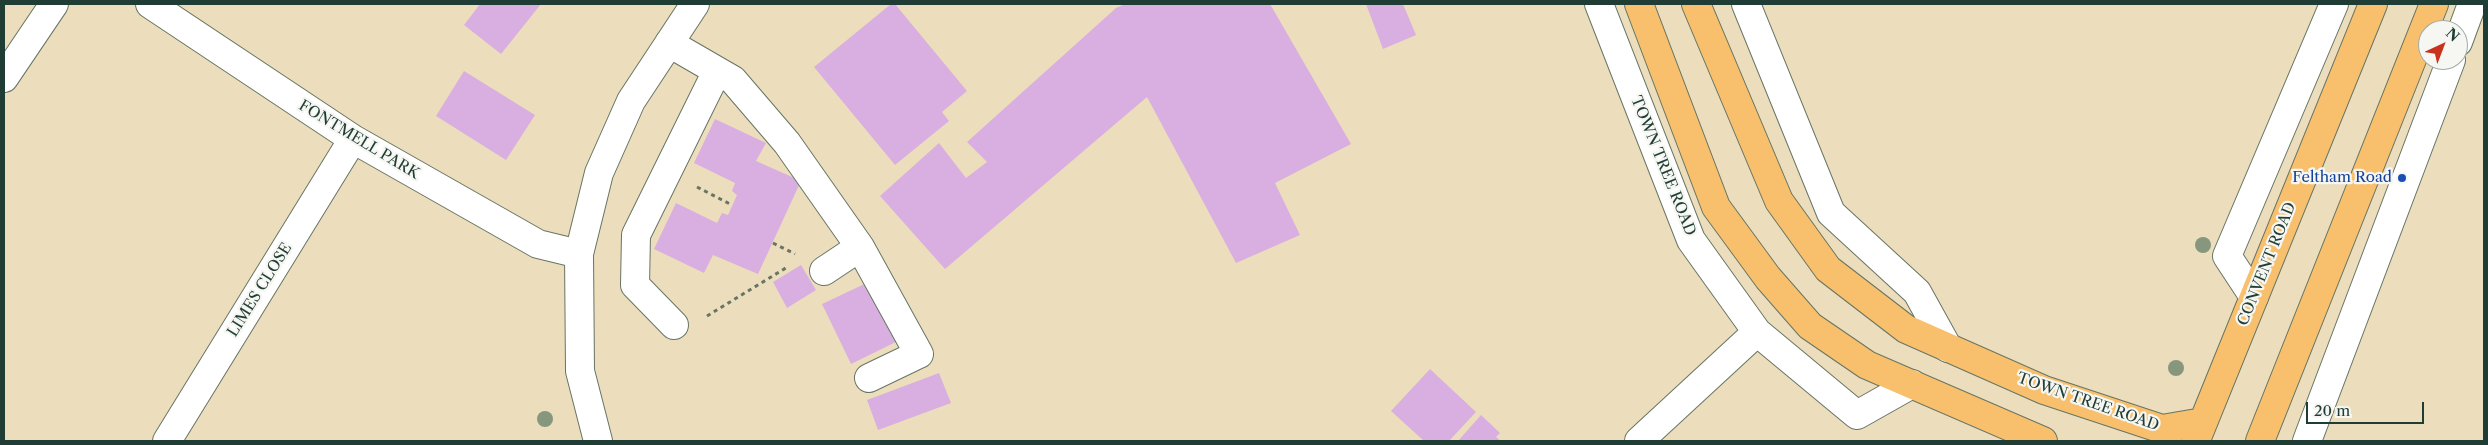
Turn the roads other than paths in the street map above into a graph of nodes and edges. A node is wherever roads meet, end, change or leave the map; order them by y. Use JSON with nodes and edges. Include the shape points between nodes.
{"nodes":[{"id":1,"x":54,"y":4,"type":"edge"},
{"id":2,"x":150,"y":4,"type":"edge"},
{"id":3,"x":694,"y":4,"type":"edge"},
{"id":4,"x":1598,"y":4,"type":"edge"},
{"id":5,"x":1639,"y":4,"type":"edge"},
{"id":6,"x":1696,"y":4,"type":"edge"},
{"id":7,"x":1746,"y":4,"type":"edge"},
{"id":8,"x":2334,"y":4,"type":"edge"},
{"id":9,"x":2373,"y":4,"type":"edge"},
{"id":10,"x":2434,"y":4,"type":"edge"},
{"id":11,"x":2472,"y":4,"type":"edge"},
{"id":12,"x":2466,"y":20,"type":"edge"},
{"id":13,"x":669,"y":43,"type":"junction"},
{"id":14,"x":2447,"y":70,"type":"edge"},
{"id":15,"x":717,"y":71,"type":"junction"},
{"id":16,"x":4,"y":78,"type":"edge"},
{"id":17,"x":353,"y":139,"type":"junction"},
{"id":18,"x":860,"y":247,"type":"junction"},
{"id":19,"x":579,"y":254,"type":"junction"},
{"id":20,"x":813,"y":264,"type":"road end"},
{"id":21,"x":2254,"y":297,"type":"junction"},
{"id":22,"x":674,"y":325,"type":"road end"},
{"id":23,"x":1757,"y":332,"type":"junction"},
{"id":24,"x":1948,"y":348,"type":"junction"},
{"id":25,"x":869,"y":378,"type":"dead end"},
{"id":26,"x":1912,"y":384,"type":"junction"},
{"id":27,"x":2199,"y":432,"type":"edge"},
{"id":28,"x":167,"y":441,"type":"edge"},
{"id":29,"x":598,"y":441,"type":"edge"},
{"id":30,"x":1639,"y":441,"type":"edge"},
{"id":31,"x":2043,"y":441,"type":"edge"},
{"id":32,"x":2260,"y":441,"type":"edge"},
{"id":33,"x":2308,"y":441,"type":"edge"}],
"edges":[{"from":1,"to":16,"type":"street"},
{"from":2,"to":17,"type":"street","name":"FONTMELL PARK"},
{"from":3,"to":13,"type":"street"},
{"from":4,"to":23,"type":"street","name":"TOWN TREE ROAD","via":[[1691,240]]},
{"from":5,"to":26,"type":"main road","via":[[1716,208],[1768,278],[1810,326],[1867,365]]},
{"from":6,"to":24,"type":"main road","name":"TOWN TREE ROAD","via":[[1779,201],[1828,270],[1906,329]]},
{"from":7,"to":24,"type":"street","via":[[1831,213],[1918,292]]},
{"from":8,"to":21,"type":"street","via":[[2227,256]]},
{"from":9,"to":21,"type":"main road","name":"CONVENT ROAD"},
{"from":10,"to":32,"type":"main road"},
{"from":11,"to":12,"type":"street"},
{"from":13,"to":15,"type":"street"},
{"from":13,"to":19,"type":"street","via":[[631,101],[599,173]]},
{"from":14,"to":33,"type":"street"},
{"from":15,"to":18,"type":"street","via":[[733,80],[787,143]]},
{"from":15,"to":22,"type":"street","via":[[636,236],[635,285]]},
{"from":17,"to":19,"type":"street","name":"FONTMELL PARK","via":[[538,244]]},
{"from":17,"to":28,"type":"street","name":"LIMES CLOSE"},
{"from":18,"to":20,"type":"street"},
{"from":18,"to":25,"type":"street","via":[[919,354]]},
{"from":19,"to":29,"type":"street","via":[[580,371]]},
{"from":21,"to":27,"type":"main road","name":"CONVENT ROAD"},
{"from":23,"to":26,"type":"street","name":"TOWN TREE ROAD","via":[[1857,415]]},
{"from":23,"to":30,"type":"street"},
{"from":24,"to":27,"type":"main road","name":"TOWN TREE ROAD","via":[[2044,390],[2162,429]]},
{"from":26,"to":31,"type":"main road"}]}
